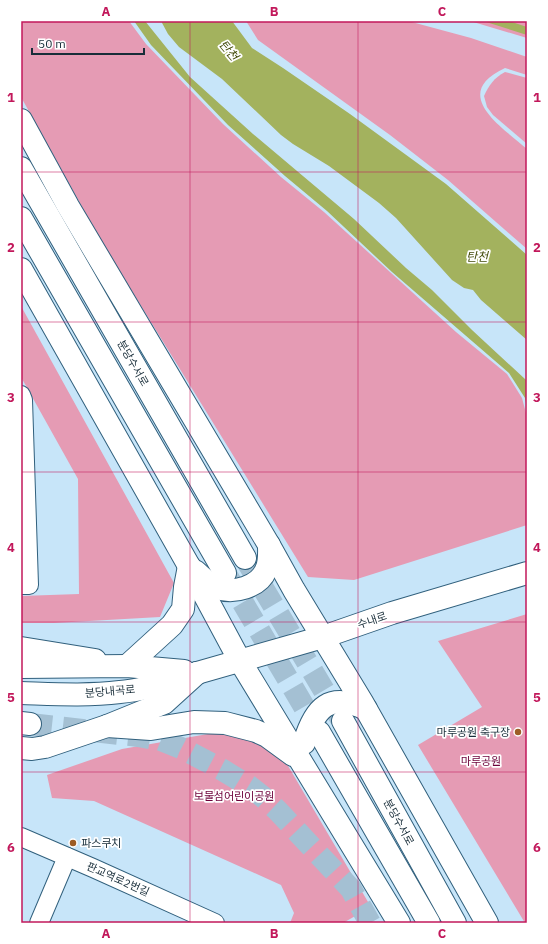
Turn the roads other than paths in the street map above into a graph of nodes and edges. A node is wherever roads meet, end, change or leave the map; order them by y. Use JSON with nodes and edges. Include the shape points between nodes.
{"nodes":[{"id":1,"x":21,"y":120,"type":"edge"},
{"id":2,"x":21,"y":168,"type":"edge"},
{"id":3,"x":21,"y":218,"type":"edge"},
{"id":4,"x":21,"y":269,"type":"edge"},
{"id":5,"x":22,"y":398,"type":"edge"},
{"id":6,"x":24,"y":496,"type":"edge"},
{"id":7,"x":268,"y":545,"type":"junction"},
{"id":8,"x":245,"y":558,"type":"tunnel mouth"},
{"id":9,"x":189,"y":566,"type":"junction"},
{"id":10,"x":225,"y":573,"type":"tunnel mouth"},
{"id":11,"x":527,"y":573,"type":"edge"},
{"id":12,"x":21,"y":585,"type":"edge"},
{"id":13,"x":324,"y":637,"type":"junction"},
{"id":14,"x":21,"y":648,"type":"edge"},
{"id":15,"x":240,"y":661,"type":"junction"},
{"id":16,"x":127,"y":666,"type":"junction"},
{"id":17,"x":21,"y":667,"type":"edge"},
{"id":18,"x":198,"y":673,"type":"junction"},
{"id":19,"x":21,"y":693,"type":"edge"},
{"id":20,"x":366,"y":709,"type":"junction"},
{"id":21,"x":343,"y":721,"type":"tunnel mouth"},
{"id":22,"x":107,"y":726,"type":"junction"},
{"id":23,"x":319,"y":732,"type":"tunnel mouth"},
{"id":24,"x":21,"y":748,"type":"edge"},
{"id":25,"x":301,"y":761,"type":"junction"},
{"id":26,"x":21,"y":837,"type":"edge"},
{"id":27,"x":67,"y":857,"type":"junction"},
{"id":28,"x":39,"y":923,"type":"edge"},
{"id":29,"x":215,"y":923,"type":"edge"},
{"id":30,"x":399,"y":923,"type":"edge"},
{"id":31,"x":429,"y":923,"type":"edge"},
{"id":32,"x":454,"y":923,"type":"edge"},
{"id":33,"x":487,"y":923,"type":"edge"}],
"edges":[{"from":1,"to":7,"type":"main road","via":[[68,206]]},
{"from":2,"to":8,"type":"main road","name":"분당수서로"},
{"from":3,"to":10,"type":"main road"},
{"from":4,"to":9,"type":"main road"},
{"from":5,"to":6,"type":"street"},
{"from":6,"to":12,"type":"street","via":[[30,585]]},
{"from":7,"to":9,"type":"main road","via":[[267,569],[262,577],[242,589],[230,591],[216,588]]},
{"from":7,"to":13,"type":"main road"},
{"from":9,"to":15,"type":"main road"},
{"from":9,"to":16,"type":"main road","via":[[183,609],[172,625]]},
{"from":11,"to":13,"type":"main road","name":"수내로","via":[[392,613]]},
{"from":13,"to":15,"type":"main road","name":"수내로"},
{"from":13,"to":20,"type":"main road"},
{"from":14,"to":16,"type":"main road"},
{"from":15,"to":18,"type":"main road","name":"분당내곡로"},
{"from":15,"to":25,"type":"main road"},
{"from":16,"to":17,"type":"main road","name":"분당내곡로"},
{"from":16,"to":18,"type":"main road","name":"분당내곡로"},
{"from":18,"to":19,"type":"main road","name":"분당내곡로","via":[[120,692]]},
{"from":18,"to":22,"type":"main road","via":[[164,702]]},
{"from":20,"to":25,"type":"main road","via":[[353,703],[338,701],[322,708],[308,729]]},
{"from":20,"to":33,"type":"main road"},
{"from":21,"to":32,"type":"main road","name":"분당수서로"},
{"from":22,"to":24,"type":"main road","via":[[45,747]]},
{"from":22,"to":25,"type":"main road","via":[[151,729],[194,722],[225,723],[262,734]]},
{"from":23,"to":31,"type":"main road"},
{"from":25,"to":30,"type":"main road"},
{"from":26,"to":27,"type":"street","name":"판교역로2번길"},
{"from":27,"to":28,"type":"street"},
{"from":27,"to":29,"type":"street","name":"판교역로2번길"}]}
